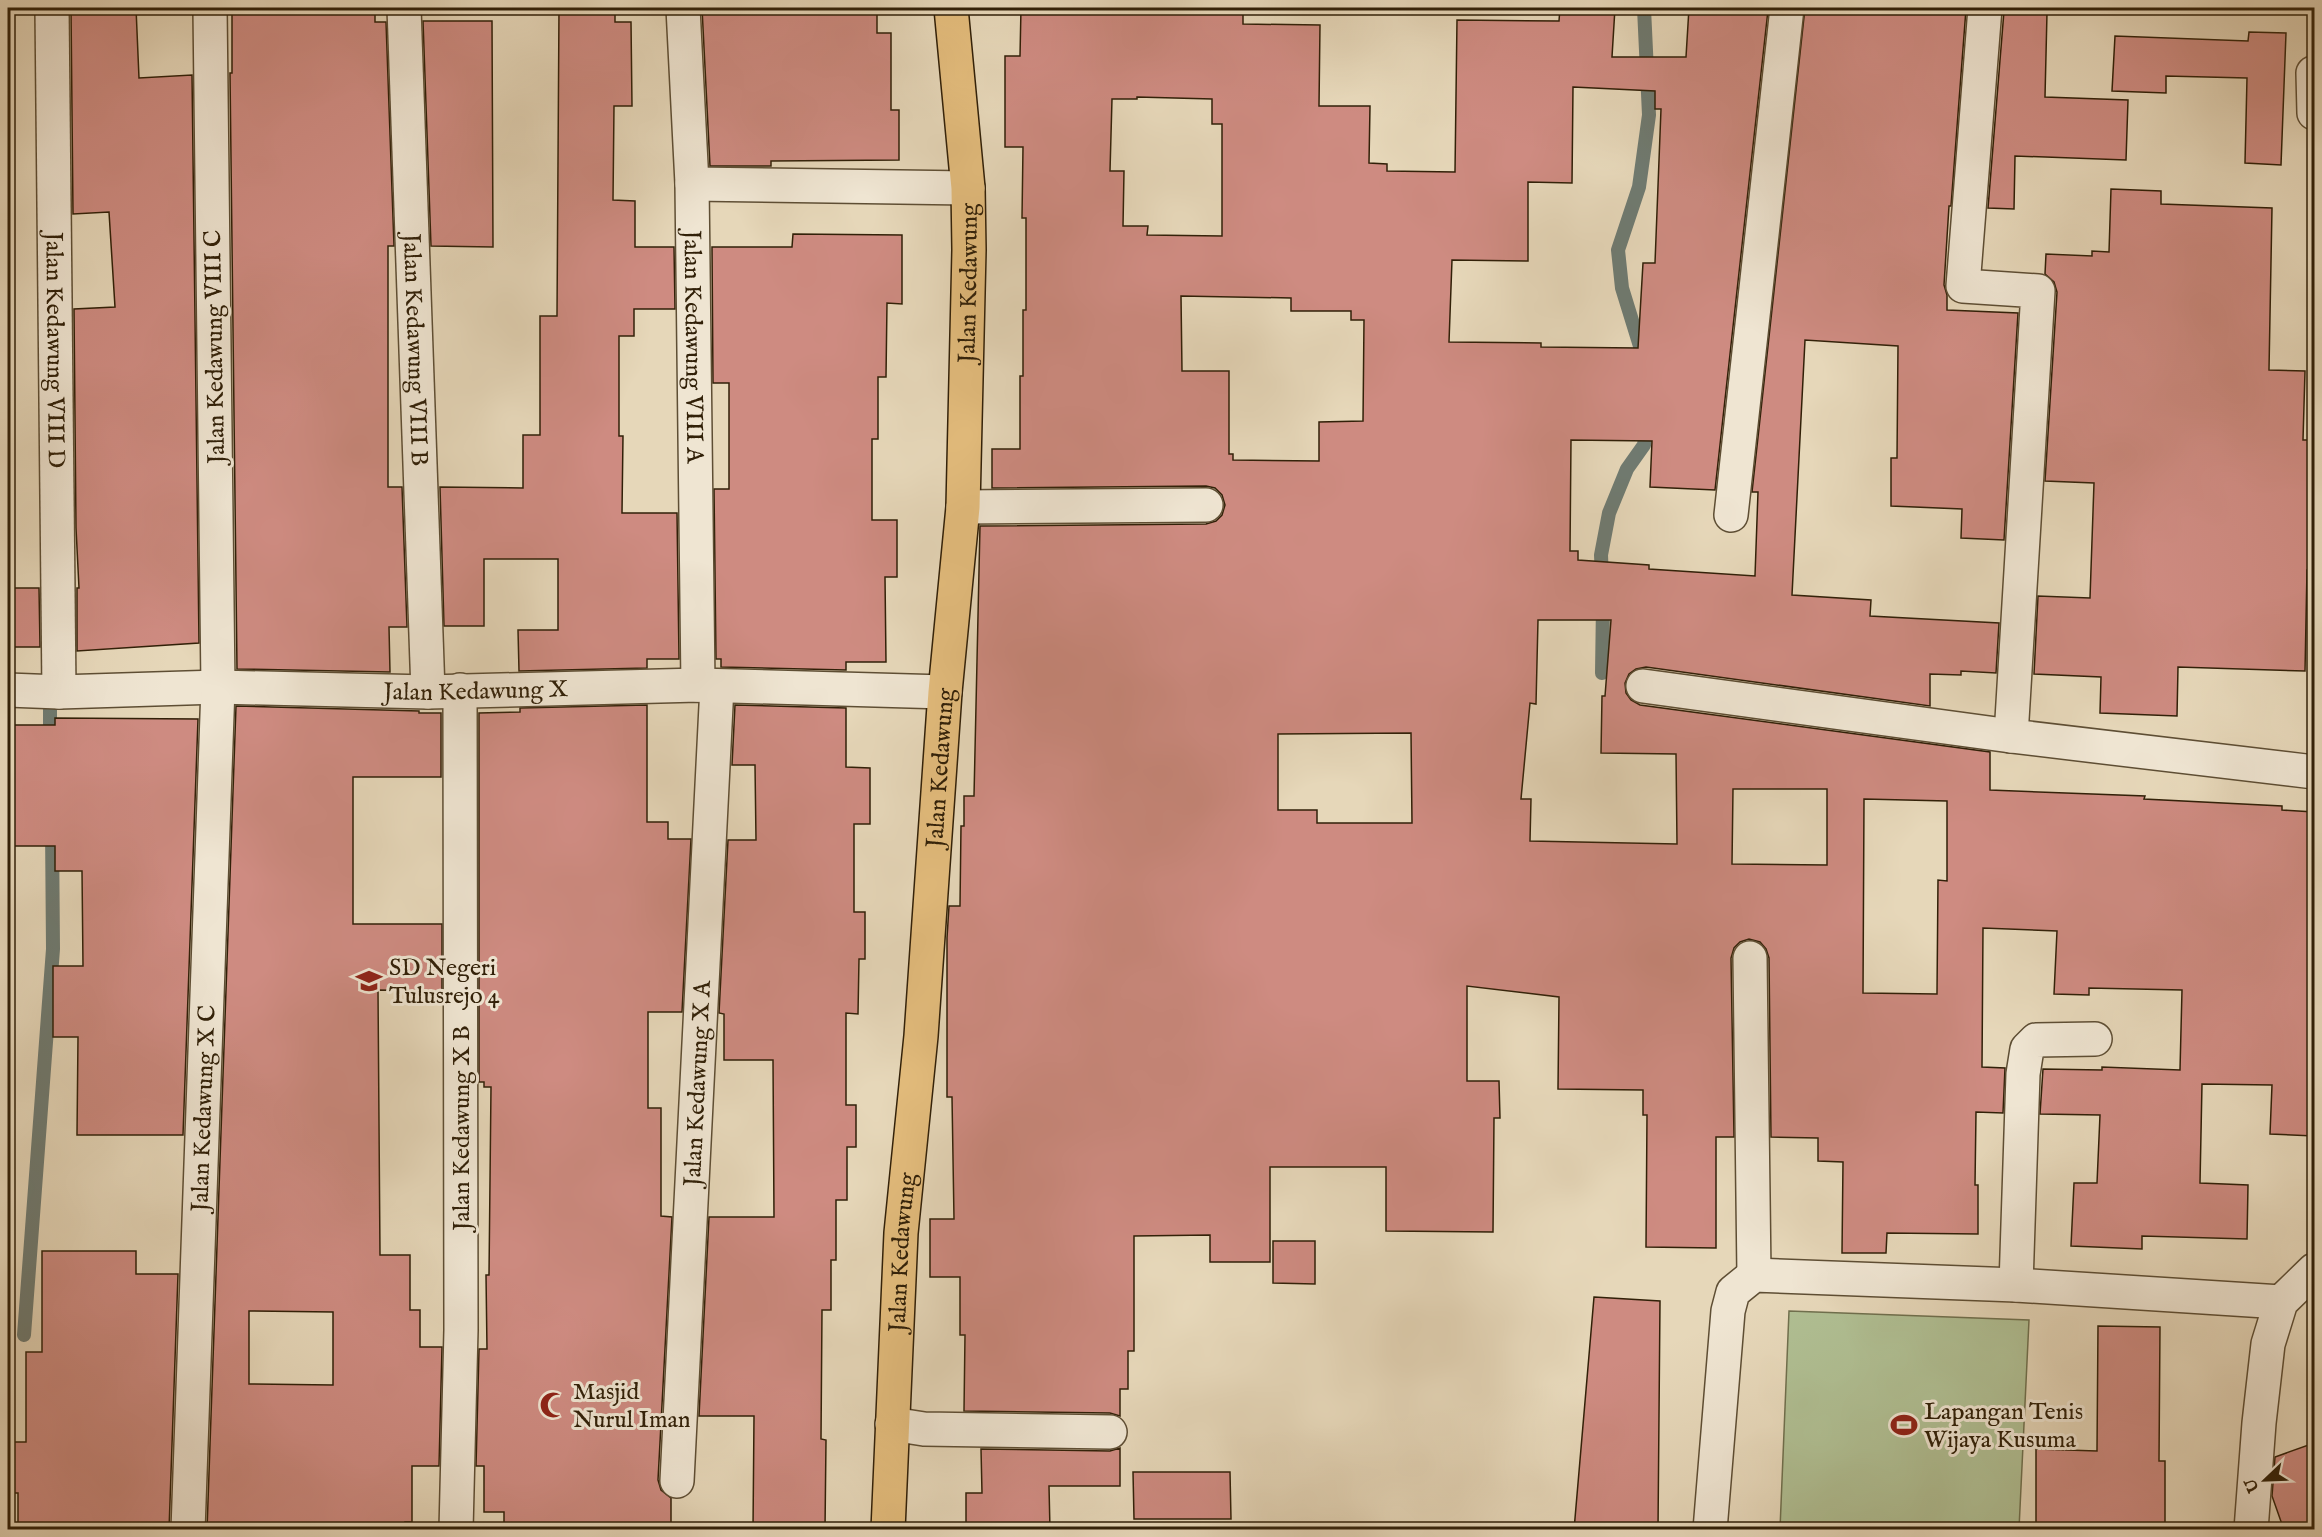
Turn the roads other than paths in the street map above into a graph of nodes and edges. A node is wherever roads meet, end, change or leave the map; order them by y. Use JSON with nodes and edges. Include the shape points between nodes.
{"nodes":[{"id":1,"x":52,"y":8,"type":"edge"},
{"id":2,"x":210,"y":8,"type":"edge"},
{"id":3,"x":404,"y":8,"type":"edge"},
{"id":4,"x":683,"y":8,"type":"edge"},
{"id":5,"x":951,"y":8,"type":"edge"},
{"id":6,"x":1787,"y":8,"type":"edge"},
{"id":7,"x":1985,"y":8,"type":"edge"},
{"id":8,"x":2313,"y":73,"type":"edge"},
{"id":9,"x":2314,"y":113,"type":"edge"},
{"id":10,"x":692,"y":184,"type":"junction"},
{"id":11,"x":968,"y":188,"type":"junction"},
{"id":12,"x":1206,"y":505,"type":"dead end"},
{"id":13,"x":963,"y":507,"type":"junction"},
{"id":14,"x":1731,"y":514,"type":"dead end"},
{"id":15,"x":708,"y":685,"type":"junction"},
{"id":16,"x":1643,"y":686,"type":"dead end"},
{"id":17,"x":218,"y":687,"type":"junction"},
{"id":18,"x":8,"y":690,"type":"edge"},
{"id":19,"x":460,"y":690,"type":"junction"},
{"id":20,"x":59,"y":692,"type":"junction"},
{"id":21,"x":428,"y":692,"type":"junction"},
{"id":22,"x":945,"y":692,"type":"junction"},
{"id":23,"x":2011,"y":736,"type":"junction"},
{"id":24,"x":2314,"y":772,"type":"edge"},
{"id":25,"x":1750,"y":958,"type":"dead end"},
{"id":26,"x":2096,"y":1039,"type":"dead end"},
{"id":27,"x":2314,"y":1270,"type":"edge"},
{"id":28,"x":1747,"y":1280,"type":"junction"},
{"id":29,"x":2016,"y":1285,"type":"junction"},
{"id":30,"x":2281,"y":1302,"type":"junction"},
{"id":31,"x":892,"y":1424,"type":"junction"},
{"id":32,"x":1110,"y":1432,"type":"dead end"},
{"id":33,"x":677,"y":1481,"type":"dead end"},
{"id":34,"x":188,"y":1530,"type":"edge"},
{"id":35,"x":456,"y":1530,"type":"edge"},
{"id":36,"x":888,"y":1530,"type":"edge"},
{"id":37,"x":1710,"y":1530,"type":"edge"},
{"id":38,"x":2251,"y":1530,"type":"edge"}],
"edges":[{"from":1,"to":20,"type":"street","name":"Jalan Kedawung VIII D"},
{"from":2,"to":17,"type":"street","name":"Jalan Kedawung VIII C"},
{"from":3,"to":21,"type":"street","name":"Jalan Kedawung VIII B"},
{"from":4,"to":10,"type":"street","name":"Jalan Kedawung VIII A"},
{"from":5,"to":11,"type":"main road","name":"Jalan Kedawung"},
{"from":6,"to":14,"type":"street"},
{"from":7,"to":23,"type":"street","via":[[1963,286],[2038,291]]},
{"from":8,"to":9,"type":"street"},
{"from":10,"to":11,"type":"street"},
{"from":10,"to":15,"type":"street","name":"Jalan Kedawung VIII A"},
{"from":11,"to":13,"type":"main road","name":"Jalan Kedawung"},
{"from":12,"to":13,"type":"street"},
{"from":13,"to":22,"type":"main road","name":"Jalan Kedawung"},
{"from":15,"to":19,"type":"street","name":"Jalan Kedawung X"},
{"from":15,"to":22,"type":"street","name":"Jalan Kedawung X"},
{"from":15,"to":33,"type":"street","name":"Jalan Kedawung X A"},
{"from":16,"to":23,"type":"street"},
{"from":17,"to":20,"type":"street","name":"Jalan Kedawung X"},
{"from":17,"to":21,"type":"street","name":"Jalan Kedawung X"},
{"from":17,"to":34,"type":"street","name":"Jalan Kedawung X C"},
{"from":18,"to":20,"type":"street","name":"Jalan Kedawung X"},
{"from":19,"to":21,"type":"street","name":"Jalan Kedawung X"},
{"from":19,"to":35,"type":"street","name":"Jalan Kedawung X B","via":[[461,1330]]},
{"from":22,"to":31,"type":"main road","name":"Jalan Kedawung","via":[[921,1036],[901,1233]]},
{"from":23,"to":24,"type":"street"},
{"from":25,"to":28,"type":"street"},
{"from":26,"to":29,"type":"street","via":[[2036,1040],[2027,1049]]},
{"from":27,"to":30,"type":"street"},
{"from":28,"to":29,"type":"street"},
{"from":28,"to":37,"type":"street","via":[[1733,1292],[1728,1311]]},
{"from":29,"to":30,"type":"street"},
{"from":30,"to":38,"type":"street","via":[[2268,1344]]},
{"from":31,"to":32,"type":"street","via":[[924,1430]]},
{"from":31,"to":36,"type":"main road","name":"Jalan Kedawung"}]}
